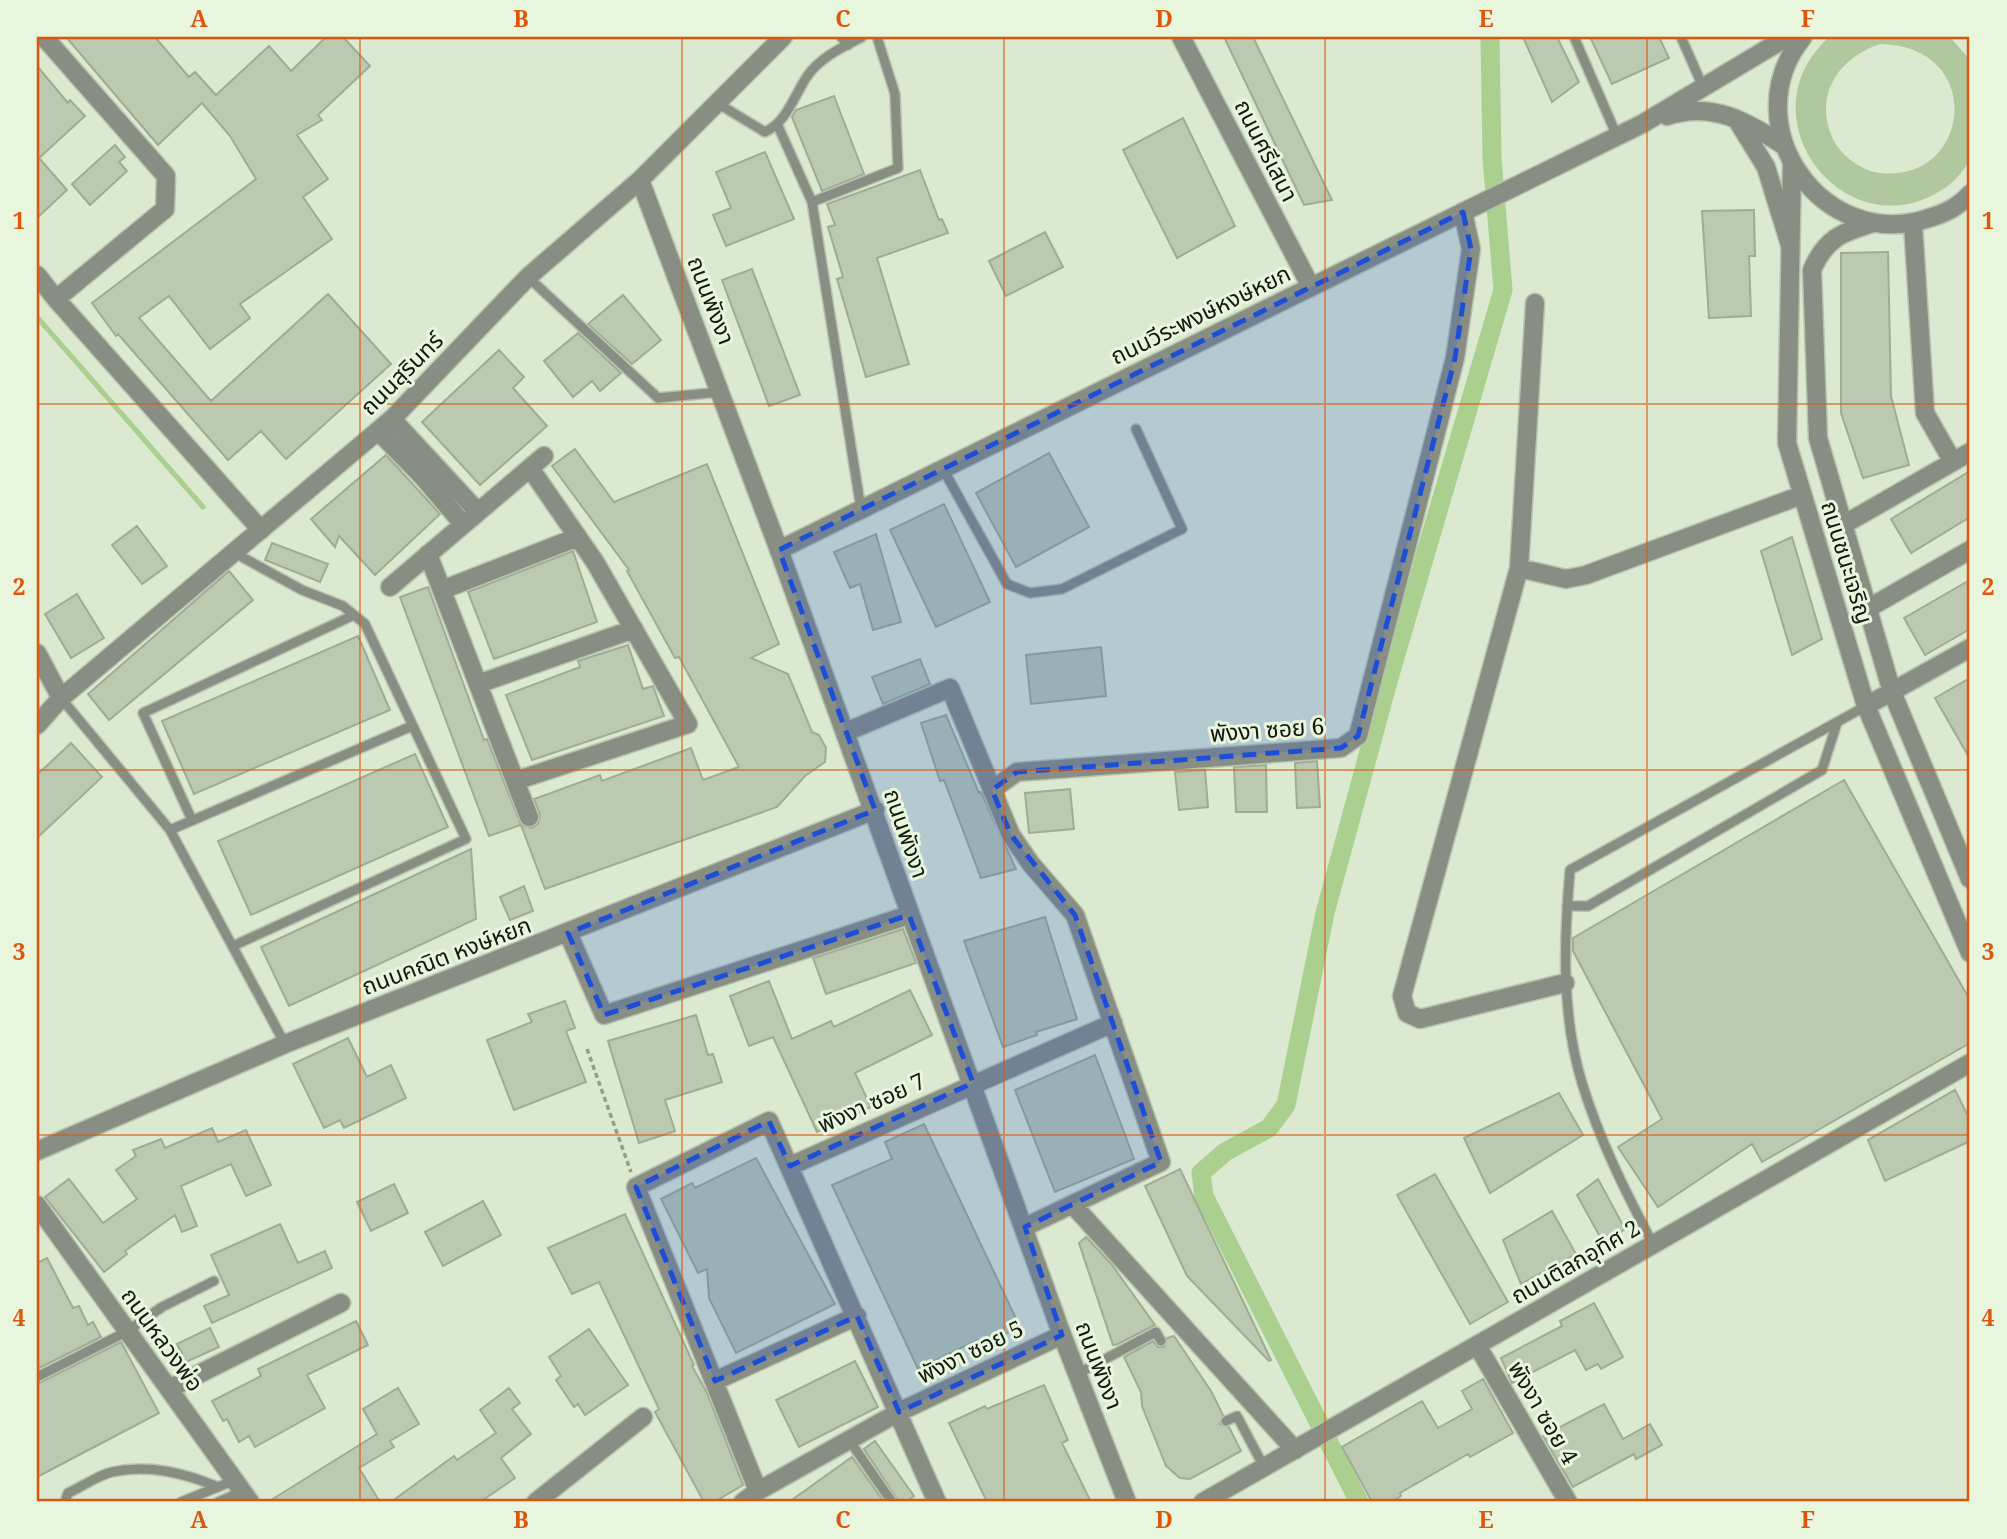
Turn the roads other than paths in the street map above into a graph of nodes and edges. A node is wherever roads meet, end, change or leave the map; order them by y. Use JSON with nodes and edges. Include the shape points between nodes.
{"nodes":[{"id":1,"x":44,"y":37,"type":"edge"},
{"id":2,"x":783,"y":37,"type":"edge"},
{"id":3,"x":841,"y":37,"type":"edge"},
{"id":4,"x":862,"y":37,"type":"edge"},
{"id":5,"x":877,"y":37,"type":"edge"},
{"id":6,"x":1181,"y":37,"type":"edge"},
{"id":7,"x":1574,"y":37,"type":"edge"},
{"id":8,"x":1681,"y":37,"type":"edge"},
{"id":9,"x":1785,"y":37,"type":"edge"},
{"id":10,"x":1803,"y":37,"type":"edge"},
{"id":11,"x":848,"y":45,"type":"junction"},
{"id":12,"x":1703,"y":87,"type":"junction"},
{"id":13,"x":718,"y":103,"type":"junction"},
{"id":14,"x":1735,"y":118,"type":"junction"},
{"id":15,"x":1642,"y":124,"type":"junction"},
{"id":16,"x":778,"y":126,"type":"junction"},
{"id":17,"x":1617,"y":136,"type":"junction"},
{"id":18,"x":1783,"y":145,"type":"junction"},
{"id":19,"x":1791,"y":164,"type":"junction"},
{"id":20,"x":640,"y":180,"type":"junction"},
{"id":21,"x":812,"y":202,"type":"junction"},
{"id":22,"x":1967,"y":204,"type":"edge"},
{"id":23,"x":1468,"y":210,"type":"junction"},
{"id":24,"x":1873,"y":223,"type":"junction"},
{"id":25,"x":1913,"y":223,"type":"junction"},
{"id":26,"x":1790,"y":245,"type":"junction"},
{"id":27,"x":37,"y":275,"type":"edge"},
{"id":28,"x":528,"y":277,"type":"junction"},
{"id":29,"x":1311,"y":287,"type":"junction"},
{"id":30,"x":56,"y":299,"type":"junction"},
{"id":31,"x":1535,"y":303,"type":"dead end"},
{"id":32,"x":720,"y":392,"type":"junction"},
{"id":33,"x":392,"y":419,"type":"junction"},
{"id":34,"x":1136,"y":429,"type":"dead end"},
{"id":35,"x":378,"y":431,"type":"junction"},
{"id":36,"x":1970,"y":452,"type":"edge"},
{"id":37,"x":544,"y":456,"type":"dead end"},
{"id":38,"x":1953,"y":462,"type":"junction"},
{"id":39,"x":530,"y":468,"type":"junction"},
{"id":40,"x":943,"y":469,"type":"junction"},
{"id":41,"x":1802,"y":495,"type":"junction"},
{"id":42,"x":861,"y":509,"type":"junction"},
{"id":43,"x":478,"y":512,"type":"junction"},
{"id":44,"x":463,"y":524,"type":"junction"},
{"id":45,"x":1843,"y":525,"type":"junction"},
{"id":46,"x":261,"y":530,"type":"junction"},
{"id":47,"x":578,"y":537,"type":"junction"},
{"id":48,"x":779,"y":550,"type":"junction"},
{"id":49,"x":1970,"y":550,"type":"edge"},
{"id":50,"x":233,"y":552,"type":"junction"},
{"id":51,"x":428,"y":554,"type":"junction"},
{"id":52,"x":1519,"y":568,"type":"junction"},
{"id":53,"x":390,"y":587,"type":"dead end"},
{"id":54,"x":442,"y":590,"type":"junction"},
{"id":55,"x":1867,"y":609,"type":"junction"},
{"id":56,"x":354,"y":615,"type":"junction"},
{"id":57,"x":634,"y":629,"type":"junction"},
{"id":58,"x":1970,"y":648,"type":"edge"},
{"id":59,"x":37,"y":653,"type":"edge"},
{"id":60,"x":478,"y":684,"type":"junction"},
{"id":61,"x":1892,"y":692,"type":"junction"},
{"id":62,"x":61,"y":698,"type":"junction"},
{"id":63,"x":1866,"y":706,"type":"junction"},
{"id":64,"x":1837,"y":723,"type":"junction"},
{"id":65,"x":37,"y":725,"type":"edge"},
{"id":66,"x":412,"y":726,"type":"junction"},
{"id":67,"x":846,"y":732,"type":"junction"},
{"id":68,"x":515,"y":781,"type":"junction"},
{"id":69,"x":992,"y":790,"type":"junction"},
{"id":70,"x":874,"y":810,"type":"junction"},
{"id":71,"x":528,"y":817,"type":"dead end"},
{"id":72,"x":192,"y":820,"type":"junction"},
{"id":73,"x":170,"y":830,"type":"junction"},
{"id":74,"x":1964,"y":846,"type":"edge"},
{"id":75,"x":1970,"y":880,"type":"edge"},
{"id":76,"x":1567,"y":906,"type":"junction"},
{"id":77,"x":909,"y":915,"type":"junction"},
{"id":78,"x":568,"y":933,"type":"junction"},
{"id":79,"x":233,"y":946,"type":"junction"},
{"id":80,"x":1970,"y":953,"type":"edge"},
{"id":81,"x":1565,"y":983,"type":"junction"},
{"id":82,"x":1113,"y":1023,"type":"junction"},
{"id":83,"x":285,"y":1044,"type":"junction"},
{"id":84,"x":1970,"y":1063,"type":"edge"},
{"id":85,"x":973,"y":1083,"type":"junction"},
{"id":86,"x":37,"y":1151,"type":"edge"},
{"id":87,"x":790,"y":1166,"type":"junction"},
{"id":88,"x":37,"y":1205,"type":"edge"},
{"id":89,"x":1073,"y":1205,"type":"junction"},
{"id":90,"x":1025,"y":1227,"type":"junction"},
{"id":91,"x":1653,"y":1244,"type":"junction"},
{"id":92,"x":214,"y":1281,"type":"dead end"},
{"id":93,"x":341,"y":1303,"type":"dead end"},
{"id":94,"x":857,"y":1317,"type":"junction"},
{"id":95,"x":126,"y":1332,"type":"junction"},
{"id":96,"x":1062,"y":1335,"type":"junction"},
{"id":97,"x":1161,"y":1340,"type":"dead end"},
{"id":98,"x":1477,"y":1346,"type":"junction"},
{"id":99,"x":1077,"y":1374,"type":"junction"},
{"id":100,"x":37,"y":1377,"type":"edge"},
{"id":101,"x":715,"y":1381,"type":"junction"},
{"id":102,"x":169,"y":1389,"type":"junction"},
{"id":103,"x":899,"y":1412,"type":"junction"},
{"id":104,"x":643,"y":1418,"type":"dead end"},
{"id":105,"x":1226,"y":1421,"type":"dead end"},
{"id":106,"x":849,"y":1440,"type":"junction"},
{"id":107,"x":1303,"y":1446,"type":"junction"},
{"id":108,"x":1264,"y":1468,"type":"junction"},
{"id":109,"x":218,"y":1487,"type":"junction"},
{"id":110,"x":243,"y":1491,"type":"edge"},
{"id":111,"x":750,"y":1497,"type":"edge"},
{"id":112,"x":65,"y":1502,"type":"edge"},
{"id":113,"x":181,"y":1502,"type":"edge"},
{"id":114,"x":218,"y":1502,"type":"edge"},
{"id":115,"x":536,"y":1502,"type":"edge"},
{"id":116,"x":892,"y":1502,"type":"edge"},
{"id":117,"x":937,"y":1502,"type":"edge"},
{"id":118,"x":1127,"y":1502,"type":"edge"},
{"id":119,"x":1203,"y":1502,"type":"edge"},
{"id":120,"x":1568,"y":1502,"type":"edge"}],
"edges":[{"from":1,"to":30,"type":"street","via":[[166,176],[164,209]]},
{"from":2,"to":13,"type":"street","name":"ถนนสุรินทร์"},
{"from":3,"to":11,"type":"lane"},
{"from":4,"to":11,"type":"lane"},
{"from":5,"to":21,"type":"lane","via":[[895,94],[898,168]]},
{"from":6,"to":29,"type":"street","name":"ถนนศรีเสนา"},
{"from":7,"to":17,"type":"lane"},
{"from":8,"to":12,"type":"lane"},
{"from":9,"to":12,"type":"street","name":"ถนนวีระพงษ์หงษ์หยก"},
{"from":10,"to":18,"type":"street","via":[[1781,81],[1778,118]]},
{"from":11,"to":16,"type":"lane","via":[[809,74]]},
{"from":12,"to":15,"type":"street","name":"ถนนวีระพงษ์หงษ์หยก"},
{"from":13,"to":16,"type":"lane","via":[[765,132]]},
{"from":13,"to":20,"type":"street","name":"ถนนสุรินทร์"},
{"from":14,"to":15,"type":"street","name":"ถนนวีระพงษ์หงษ์หยก","via":[[1706,109],[1680,111]]},
{"from":14,"to":18,"type":"street","name":"ถนนวีระพงษ์หงษ์หยก"},
{"from":14,"to":26,"type":"street","via":[[1766,167]]},
{"from":15,"to":17,"type":"street","name":"ถนนวีระพงษ์หงษ์หยก"},
{"from":16,"to":21,"type":"lane"},
{"from":17,"to":23,"type":"street","name":"ถนนวีระพงษ์หงษ์หยก"},
{"from":18,"to":19,"type":"street"},
{"from":19,"to":24,"type":"street","via":[[1808,187],[1837,210]]},
{"from":19,"to":26,"type":"street","name":"ถนนชนะเจริญ"},
{"from":20,"to":28,"type":"street","name":"ถนนสุรินทร์"},
{"from":20,"to":32,"type":"street","name":"ถนนพังงา"},
{"from":21,"to":42,"type":"lane"},
{"from":22,"to":25,"type":"street"},
{"from":23,"to":29,"type":"street","name":"ถนนวีระพงษ์หงษ์หยก"},
{"from":23,"to":69,"type":"street","name":"พังงา ซอย 6","via":[[1471,249],[1455,358],[1358,736],[1341,748],[1017,772]]},
{"from":24,"to":25,"type":"street"},
{"from":24,"to":45,"type":"street","name":"ถนนชนะเจริญ","via":[[1843,233],[1821,249],[1812,270],[1818,438]]},
{"from":25,"to":38,"type":"street","via":[[1926,412]]},
{"from":26,"to":41,"type":"street","name":"ถนนชนะเจริญ","via":[[1787,443]]},
{"from":27,"to":30,"type":"street"},
{"from":28,"to":32,"type":"lane","via":[[659,398]]},
{"from":28,"to":33,"type":"street","name":"ถนนสุรินทร์"},
{"from":29,"to":40,"type":"street","name":"ถนนวีระพงษ์หงษ์หยก"},
{"from":30,"to":46,"type":"street"},
{"from":31,"to":52,"type":"street"},
{"from":32,"to":48,"type":"street","name":"ถนนพังงา"},
{"from":33,"to":35,"type":"street","name":"ถนนสุรินทร์"},
{"from":33,"to":43,"type":"street"},
{"from":34,"to":40,"type":"lane","via":[[1182,529],[1062,589],[1030,593],[1007,584]]},
{"from":35,"to":44,"type":"street"},
{"from":35,"to":46,"type":"street","name":"ถนนสุรินทร์"},
{"from":36,"to":38,"type":"street"},
{"from":37,"to":39,"type":"street"},
{"from":38,"to":45,"type":"street"},
{"from":39,"to":43,"type":"street"},
{"from":39,"to":47,"type":"street"},
{"from":40,"to":42,"type":"street","name":"ถนนวีระพงษ์หงษ์หยก"},
{"from":41,"to":52,"type":"street","via":[[1586,575],[1566,579]]},
{"from":41,"to":63,"type":"street","name":"ถนนชนะเจริญ"},
{"from":42,"to":48,"type":"street","name":"ถนนวีระพงษ์หงษ์หยก"},
{"from":43,"to":44,"type":"street"},
{"from":44,"to":51,"type":"street"},
{"from":45,"to":55,"type":"street","name":"ถนนชนะเจริญ"},
{"from":46,"to":50,"type":"street","name":"ถนนสุรินทร์"},
{"from":47,"to":54,"type":"street"},
{"from":47,"to":57,"type":"street"},
{"from":48,"to":67,"type":"street","name":"ถนนพังงา"},
{"from":49,"to":55,"type":"street"},
{"from":50,"to":56,"type":"lane"},
{"from":50,"to":62,"type":"street","name":"ถนนสุรินทร์"},
{"from":51,"to":53,"type":"street"},
{"from":51,"to":54,"type":"street"},
{"from":52,"to":81,"type":"street","via":[[1402,996],[1407,1013],[1420,1019]]},
{"from":54,"to":60,"type":"street"},
{"from":55,"to":61,"type":"street","name":"ถนนชนะเจริญ"},
{"from":56,"to":66,"type":"lane","via":[[365,624]]},
{"from":56,"to":72,"type":"lane","via":[[143,713]]},
{"from":57,"to":60,"type":"street"},
{"from":57,"to":68,"type":"street","via":[[688,724]]},
{"from":58,"to":61,"type":"street"},
{"from":59,"to":62,"type":"street"},
{"from":60,"to":68,"type":"street"},
{"from":61,"to":63,"type":"street"},
{"from":61,"to":74,"type":"street","name":"ถนนชนะเจริญ"},
{"from":62,"to":65,"type":"street","name":"ถนนสุรินทร์"},
{"from":62,"to":73,"type":"lane"},
{"from":63,"to":64,"type":"lane"},
{"from":63,"to":80,"type":"street","name":"ถนนชนะเจริญ"},
{"from":64,"to":76,"type":"lane","via":[[1570,870]]},
{"from":64,"to":76,"type":"lane","via":[[1822,770],[1588,906]]},
{"from":66,"to":72,"type":"lane"},
{"from":66,"to":79,"type":"lane","via":[[466,839]]},
{"from":67,"to":69,"type":"street","via":[[950,688]]},
{"from":67,"to":70,"type":"street","name":"ถนนพังงา"},
{"from":68,"to":71,"type":"street"},
{"from":69,"to":82,"type":"street","via":[[1011,835],[1074,915]]},
{"from":70,"to":77,"type":"street","name":"ถนนพังงา"},
{"from":70,"to":78,"type":"street","name":"ถนนคณิต หงษ์หยก"},
{"from":72,"to":73,"type":"lane"},
{"from":73,"to":79,"type":"lane"},
{"from":74,"to":75,"type":"street","name":"ถนนชนะเจริญ"},
{"from":76,"to":81,"type":"lane"},
{"from":77,"to":78,"type":"street","via":[[604,1015]]},
{"from":77,"to":85,"type":"street","name":"ถนนพังงา"},
{"from":78,"to":83,"type":"street","name":"ถนนคณิต หงษ์หยก"},
{"from":79,"to":83,"type":"lane"},
{"from":81,"to":91,"type":"lane","via":[[1581,1081],[1609,1154]]},
{"from":82,"to":85,"type":"street","name":"พังงา ซอย 7"},
{"from":82,"to":89,"type":"street","via":[[1161,1162]]},
{"from":83,"to":86,"type":"street","name":"ถนนคณิต หงษ์หยก"},
{"from":84,"to":91,"type":"street","name":"ถนนติลกอุทิศ 2"},
{"from":85,"to":87,"type":"street","name":"พังงา ซอย 7"},
{"from":85,"to":90,"type":"street","name":"ถนนพังงา"},
{"from":87,"to":94,"type":"street"},
{"from":87,"to":101,"type":"street","via":[[769,1121],[636,1187]]},
{"from":88,"to":95,"type":"street","name":"ถนนหลวงพ่อ"},
{"from":89,"to":90,"type":"street"},
{"from":89,"to":107,"type":"street"},
{"from":90,"to":96,"type":"street","name":"ถนนพังงา"},
{"from":91,"to":98,"type":"street","name":"ถนนติลกอุทิศ 2"},
{"from":92,"to":95,"type":"lane","via":[[162,1307]]},
{"from":93,"to":102,"type":"street"},
{"from":94,"to":101,"type":"street"},
{"from":94,"to":103,"type":"street"},
{"from":95,"to":100,"type":"lane"},
{"from":95,"to":102,"type":"street","name":"ถนนหลวงพ่อ"},
{"from":96,"to":99,"type":"street","name":"ถนนพังงา"},
{"from":96,"to":103,"type":"street","name":"พังงา ซอย 5"},
{"from":97,"to":99,"type":"lane","via":[[1156,1332]]},
{"from":98,"to":107,"type":"street","name":"ถนนติลกอุทิศ 2"},
{"from":98,"to":120,"type":"street","name":"พังงา ซอย 4"},
{"from":99,"to":118,"type":"street","name":"ถนนพังงา"},
{"from":101,"to":111,"type":"street"},
{"from":102,"to":110,"type":"street","name":"ถนนหลวงพ่อ"},
{"from":103,"to":106,"type":"street","name":"พังงา ซอย 5"},
{"from":103,"to":117,"type":"street"},
{"from":104,"to":115,"type":"street"},
{"from":105,"to":108,"type":"lane","via":[[1237,1416]]},
{"from":106,"to":111,"type":"street","name":"พังงา ซอย 5"},
{"from":106,"to":116,"type":"lane"},
{"from":107,"to":108,"type":"street","name":"ถนนติลกอุทิศ 2"},
{"from":108,"to":119,"type":"street","name":"ถนนติลกอุทิศ 2"},
{"from":109,"to":110,"type":"lane"},
{"from":109,"to":112,"type":"lane","via":[[186,1474],[154,1469],[110,1472],[68,1493]]},
{"from":109,"to":113,"type":"lane"},
{"from":110,"to":114,"type":"lane"}]}
